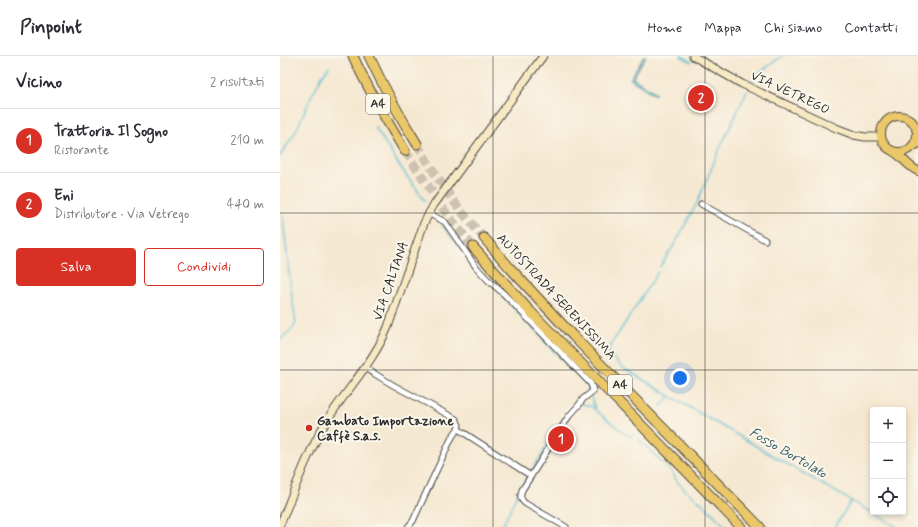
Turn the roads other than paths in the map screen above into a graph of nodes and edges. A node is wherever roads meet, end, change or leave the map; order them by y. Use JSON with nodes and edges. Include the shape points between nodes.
{"nodes":[{"id":1,"x":353,"y":56,"type":"edge"},
{"id":2,"x":369,"y":56,"type":"edge"},
{"id":3,"x":543,"y":56,"type":"edge"},
{"id":4,"x":693,"y":56,"type":"edge"},
{"id":5,"x":918,"y":131,"type":"edge"},
{"id":6,"x":881,"y":137,"type":"junction"},
{"id":7,"x":417,"y":144,"type":"tunnel mouth"},
{"id":8,"x":914,"y":146,"type":"edge"},
{"id":9,"x":890,"y":150,"type":"junction"},
{"id":10,"x":405,"y":151,"type":"tunnel mouth"},
{"id":11,"x":909,"y":164,"type":"junction"},
{"id":12,"x":918,"y":170,"type":"edge"},
{"id":13,"x":701,"y":204,"type":"dead end"},
{"id":14,"x":428,"y":213,"type":"junction"},
{"id":15,"x":484,"y":238,"type":"tunnel mouth"},
{"id":16,"x":765,"y":240,"type":"dead end"},
{"id":17,"x":473,"y":247,"type":"tunnel mouth"},
{"id":18,"x":366,"y":368,"type":"junction"},
{"id":19,"x":458,"y":429,"type":"junction"},
{"id":20,"x":529,"y":475,"type":"junction"},
{"id":21,"x":280,"y":526,"type":"edge"},
{"id":22,"x":408,"y":527,"type":"edge"},
{"id":23,"x":566,"y":527,"type":"edge"},
{"id":24,"x":740,"y":527,"type":"edge"},
{"id":25,"x":760,"y":527,"type":"edge"}],
"edges":[{"from":1,"to":10,"type":"highway","number":"A4"},
{"from":2,"to":7,"type":"highway","number":"A4"},
{"from":3,"to":14,"type":"main road","name":"VIA CALTANA"},
{"from":4,"to":6,"type":"main road","name":"VIA VETREGO","via":[[746,86],[836,128],[854,135]]},
{"from":5,"to":6,"type":"main road","via":[[910,119],[894,116],[884,124]]},
{"from":5,"to":8,"type":"main road"},
{"from":6,"to":9,"type":"main road"},
{"from":8,"to":9,"type":"main road","via":[[899,152]]},
{"from":8,"to":11,"type":"main road","via":[[908,156]]},
{"from":9,"to":11,"type":"main road"},
{"from":11,"to":12,"type":"main road"},
{"from":13,"to":16,"type":"street"},
{"from":14,"to":18,"type":"main road","name":"VIA CALTANA","via":[[386,332]]},
{"from":14,"to":20,"type":"street","via":[[444,222],[476,267],[591,384],[593,391],[569,416]]},
{"from":15,"to":25,"type":"highway","name":"AUTOSTRADA SERENISSIMA","number":"A4","via":[[568,331]]},
{"from":17,"to":24,"type":"highway","name":"AUTOSTRADA SERENISSIMA","number":"A4","via":[[527,308]]},
{"from":18,"to":19,"type":"street","via":[[456,419]]},
{"from":18,"to":21,"type":"main road","name":"VIA CALTANA","via":[[321,431]]},
{"from":19,"to":20,"type":"street"},
{"from":19,"to":22,"type":"street"},
{"from":20,"to":23,"type":"street","via":[[520,494],[523,502]]}]}
